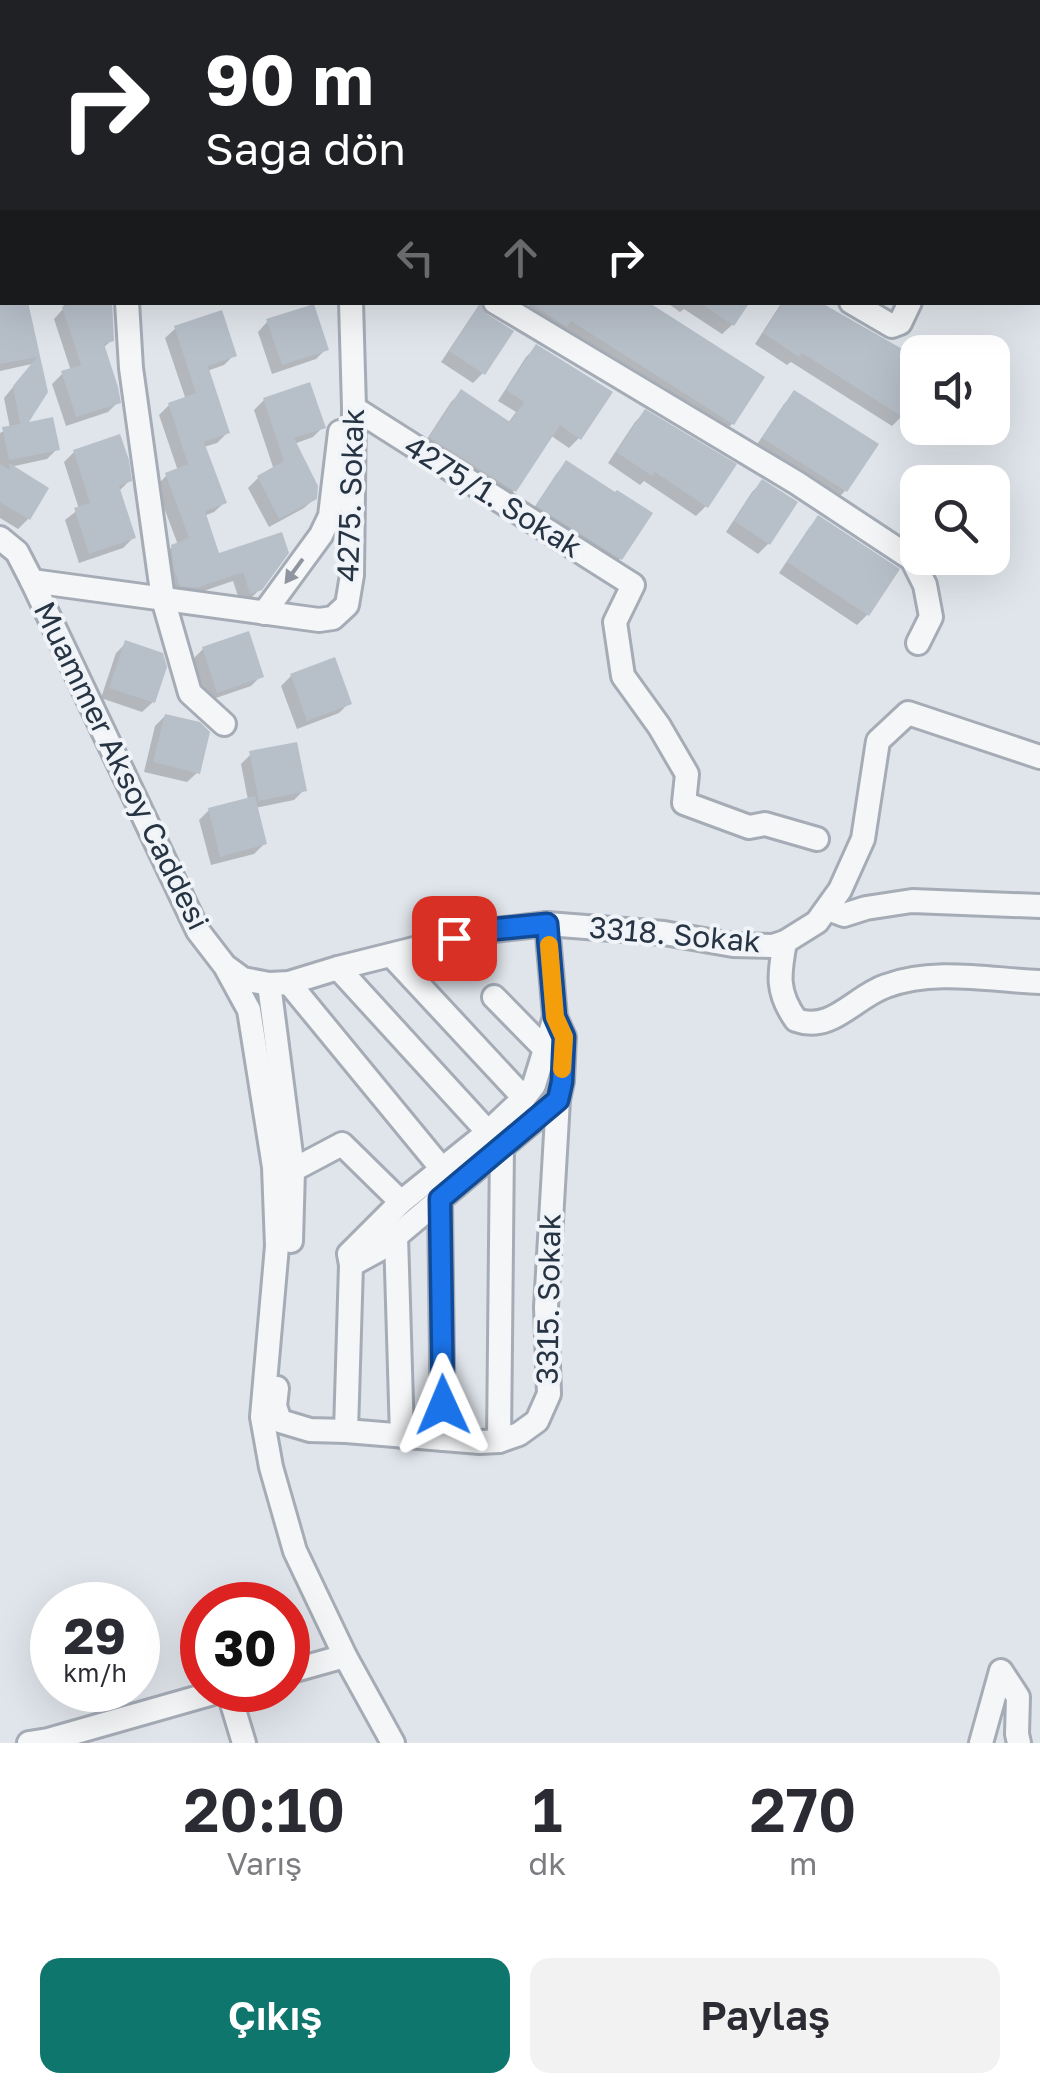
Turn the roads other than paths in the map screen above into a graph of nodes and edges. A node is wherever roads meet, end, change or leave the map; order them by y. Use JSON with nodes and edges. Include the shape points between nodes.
{"nodes":[{"id":1,"x":127,"y":305,"type":"edge"},
{"id":2,"x":501,"y":305,"type":"edge"},
{"id":3,"x":867,"y":305,"type":"edge"},
{"id":4,"x":351,"y":306,"type":"edge"},
{"id":5,"x":903,"y":312,"type":"edge"},
{"id":6,"x":354,"y":408,"type":"junction"},
{"id":7,"x":0,"y":538,"type":"edge"},
{"id":8,"x":32,"y":581,"type":"junction"},
{"id":9,"x":163,"y":599,"type":"junction"},
{"id":10,"x":264,"y":612,"type":"junction"},
{"id":11,"x":918,"y":643,"type":"dead end"},
{"id":12,"x":224,"y":724,"type":"dead end"},
{"id":13,"x":1040,"y":757,"type":"edge"},
{"id":14,"x":816,"y":839,"type":"dead end"},
{"id":15,"x":1040,"y":906,"type":"edge"},
{"id":16,"x":828,"y":910,"type":"junction"},
{"id":17,"x":547,"y":924,"type":"junction"},
{"id":18,"x":785,"y":942,"type":"junction"},
{"id":19,"x":391,"y":954,"type":"junction"},
{"id":20,"x":225,"y":966,"type":"junction"},
{"id":21,"x":338,"y":968,"type":"junction"},
{"id":22,"x":1040,"y":982,"type":"edge"},
{"id":23,"x":279,"y":983,"type":"junction"},
{"id":24,"x":494,"y":997,"type":"dead end"},
{"id":25,"x":555,"y":1017,"type":"junction"},
{"id":26,"x":544,"y":1048,"type":"junction"},
{"id":27,"x":524,"y":1098,"type":"junction"},
{"id":28,"x":558,"y":1100,"type":"junction"},
{"id":29,"x":495,"y":1139,"type":"junction"},
{"id":30,"x":442,"y":1169,"type":"junction"},
{"id":31,"x":293,"y":1170,"type":"junction"},
{"id":32,"x":440,"y":1199,"type":"junction"},
{"id":33,"x":401,"y":1202,"type":"junction"},
{"id":34,"x":396,"y":1236,"type":"junction"},
{"id":35,"x":351,"y":1265,"type":"junction"},
{"id":36,"x":346,"y":1431,"type":"junction"},
{"id":37,"x":402,"y":1436,"type":"junction"},
{"id":38,"x":443,"y":1439,"type":"junction"},
{"id":39,"x":499,"y":1441,"type":"junction"},
{"id":40,"x":345,"y":1656,"type":"junction"},
{"id":41,"x":310,"y":1666,"type":"edge"},
{"id":42,"x":180,"y":1703,"type":"edge"},
{"id":43,"x":233,"y":1712,"type":"edge"},
{"id":44,"x":42,"y":1742,"type":"edge"},
{"id":45,"x":244,"y":1743,"type":"edge"},
{"id":46,"x":392,"y":1743,"type":"edge"},
{"id":47,"x":981,"y":1743,"type":"edge"},
{"id":48,"x":1019,"y":1743,"type":"edge"}],
"edges":[{"from":1,"to":9,"type":"street"},
{"from":2,"to":11,"type":"street","via":[[912,559],[925,584],[930,617]]},
{"from":3,"to":5,"type":"street"},
{"from":4,"to":6,"type":"street","name":"4275. Sokak"},
{"from":4,"to":10,"type":"street","one_way":true,"via":[[330,516]]},
{"from":6,"to":10,"type":"street","name":"4275. Sokak","via":[[347,605],[319,620]]},
{"from":6,"to":14,"type":"street","name":"4275/1. Sokak","via":[[632,586],[615,622],[623,676],[687,774],[684,803],[749,827],[765,824]]},
{"from":7,"to":8,"type":"street","name":"Muammer Aksoy Caddesi","via":[[17,552]]},
{"from":8,"to":9,"type":"street","name":"4275. Sokak"},
{"from":8,"to":20,"type":"street","name":"Muammer Aksoy Caddesi","via":[[198,930]]},
{"from":9,"to":10,"type":"street","name":"4275. Sokak"},
{"from":9,"to":12,"type":"street","via":[[190,692]]},
{"from":13,"to":16,"type":"street","name":"3318. Sokak","via":[[908,714],[878,742],[863,838]]},
{"from":15,"to":16,"type":"street","via":[[912,901],[844,915]]},
{"from":16,"to":18,"type":"street","name":"3318. Sokak"},
{"from":17,"to":18,"type":"street","name":"3318. Sokak","via":[[733,945]]},
{"from":17,"to":19,"type":"street","name":"3318. Sokak","via":[[486,930]]},
{"from":17,"to":25,"type":"street"},
{"from":18,"to":22,"type":"street","via":[[784,1001],[796,1020],[816,1025],[910,978]]},
{"from":19,"to":21,"type":"street","name":"3318. Sokak"},
{"from":19,"to":27,"type":"street"},
{"from":20,"to":23,"type":"street","via":[[244,979]]},
{"from":20,"to":40,"type":"street","name":"Muammer Aksoy Caddesi","via":[[249,1010],[274,1167],[278,1246],[262,1417],[295,1552]]},
{"from":21,"to":23,"type":"street","name":"3318. Sokak"},
{"from":21,"to":29,"type":"street"},
{"from":23,"to":30,"type":"street"},
{"from":23,"to":31,"type":"street"},
{"from":24,"to":26,"type":"street"},
{"from":25,"to":26,"type":"street"},
{"from":25,"to":28,"type":"street","name":"3315. Sokak","via":[[564,1037]]},
{"from":26,"to":27,"type":"street"},
{"from":27,"to":29,"type":"street"},
{"from":28,"to":29,"type":"street"},
{"from":28,"to":39,"type":"street","name":"3315. Sokak","via":[[546,1307],[549,1394],[537,1421]]},
{"from":29,"to":30,"type":"street"},
{"from":29,"to":32,"type":"street"},
{"from":29,"to":39,"type":"street"},
{"from":30,"to":33,"type":"street"},
{"from":31,"to":33,"type":"street","via":[[342,1144]]},
{"from":31,"to":36,"type":"street","via":[[276,1406],[280,1421]]},
{"from":32,"to":34,"type":"street"},
{"from":32,"to":38,"type":"street"},
{"from":33,"to":35,"type":"street","via":[[349,1254]]},
{"from":34,"to":35,"type":"street"},
{"from":34,"to":37,"type":"street"},
{"from":35,"to":36,"type":"street"},
{"from":36,"to":37,"type":"street"},
{"from":37,"to":38,"type":"street"},
{"from":38,"to":39,"type":"street"},
{"from":40,"to":41,"type":"street"},
{"from":40,"to":46,"type":"street","name":"Muammer Aksoy Caddesi"},
{"from":42,"to":44,"type":"street"},
{"from":43,"to":45,"type":"street"},
{"from":47,"to":48,"type":"street","via":[[1001,1670],[1018,1697]]}]}
